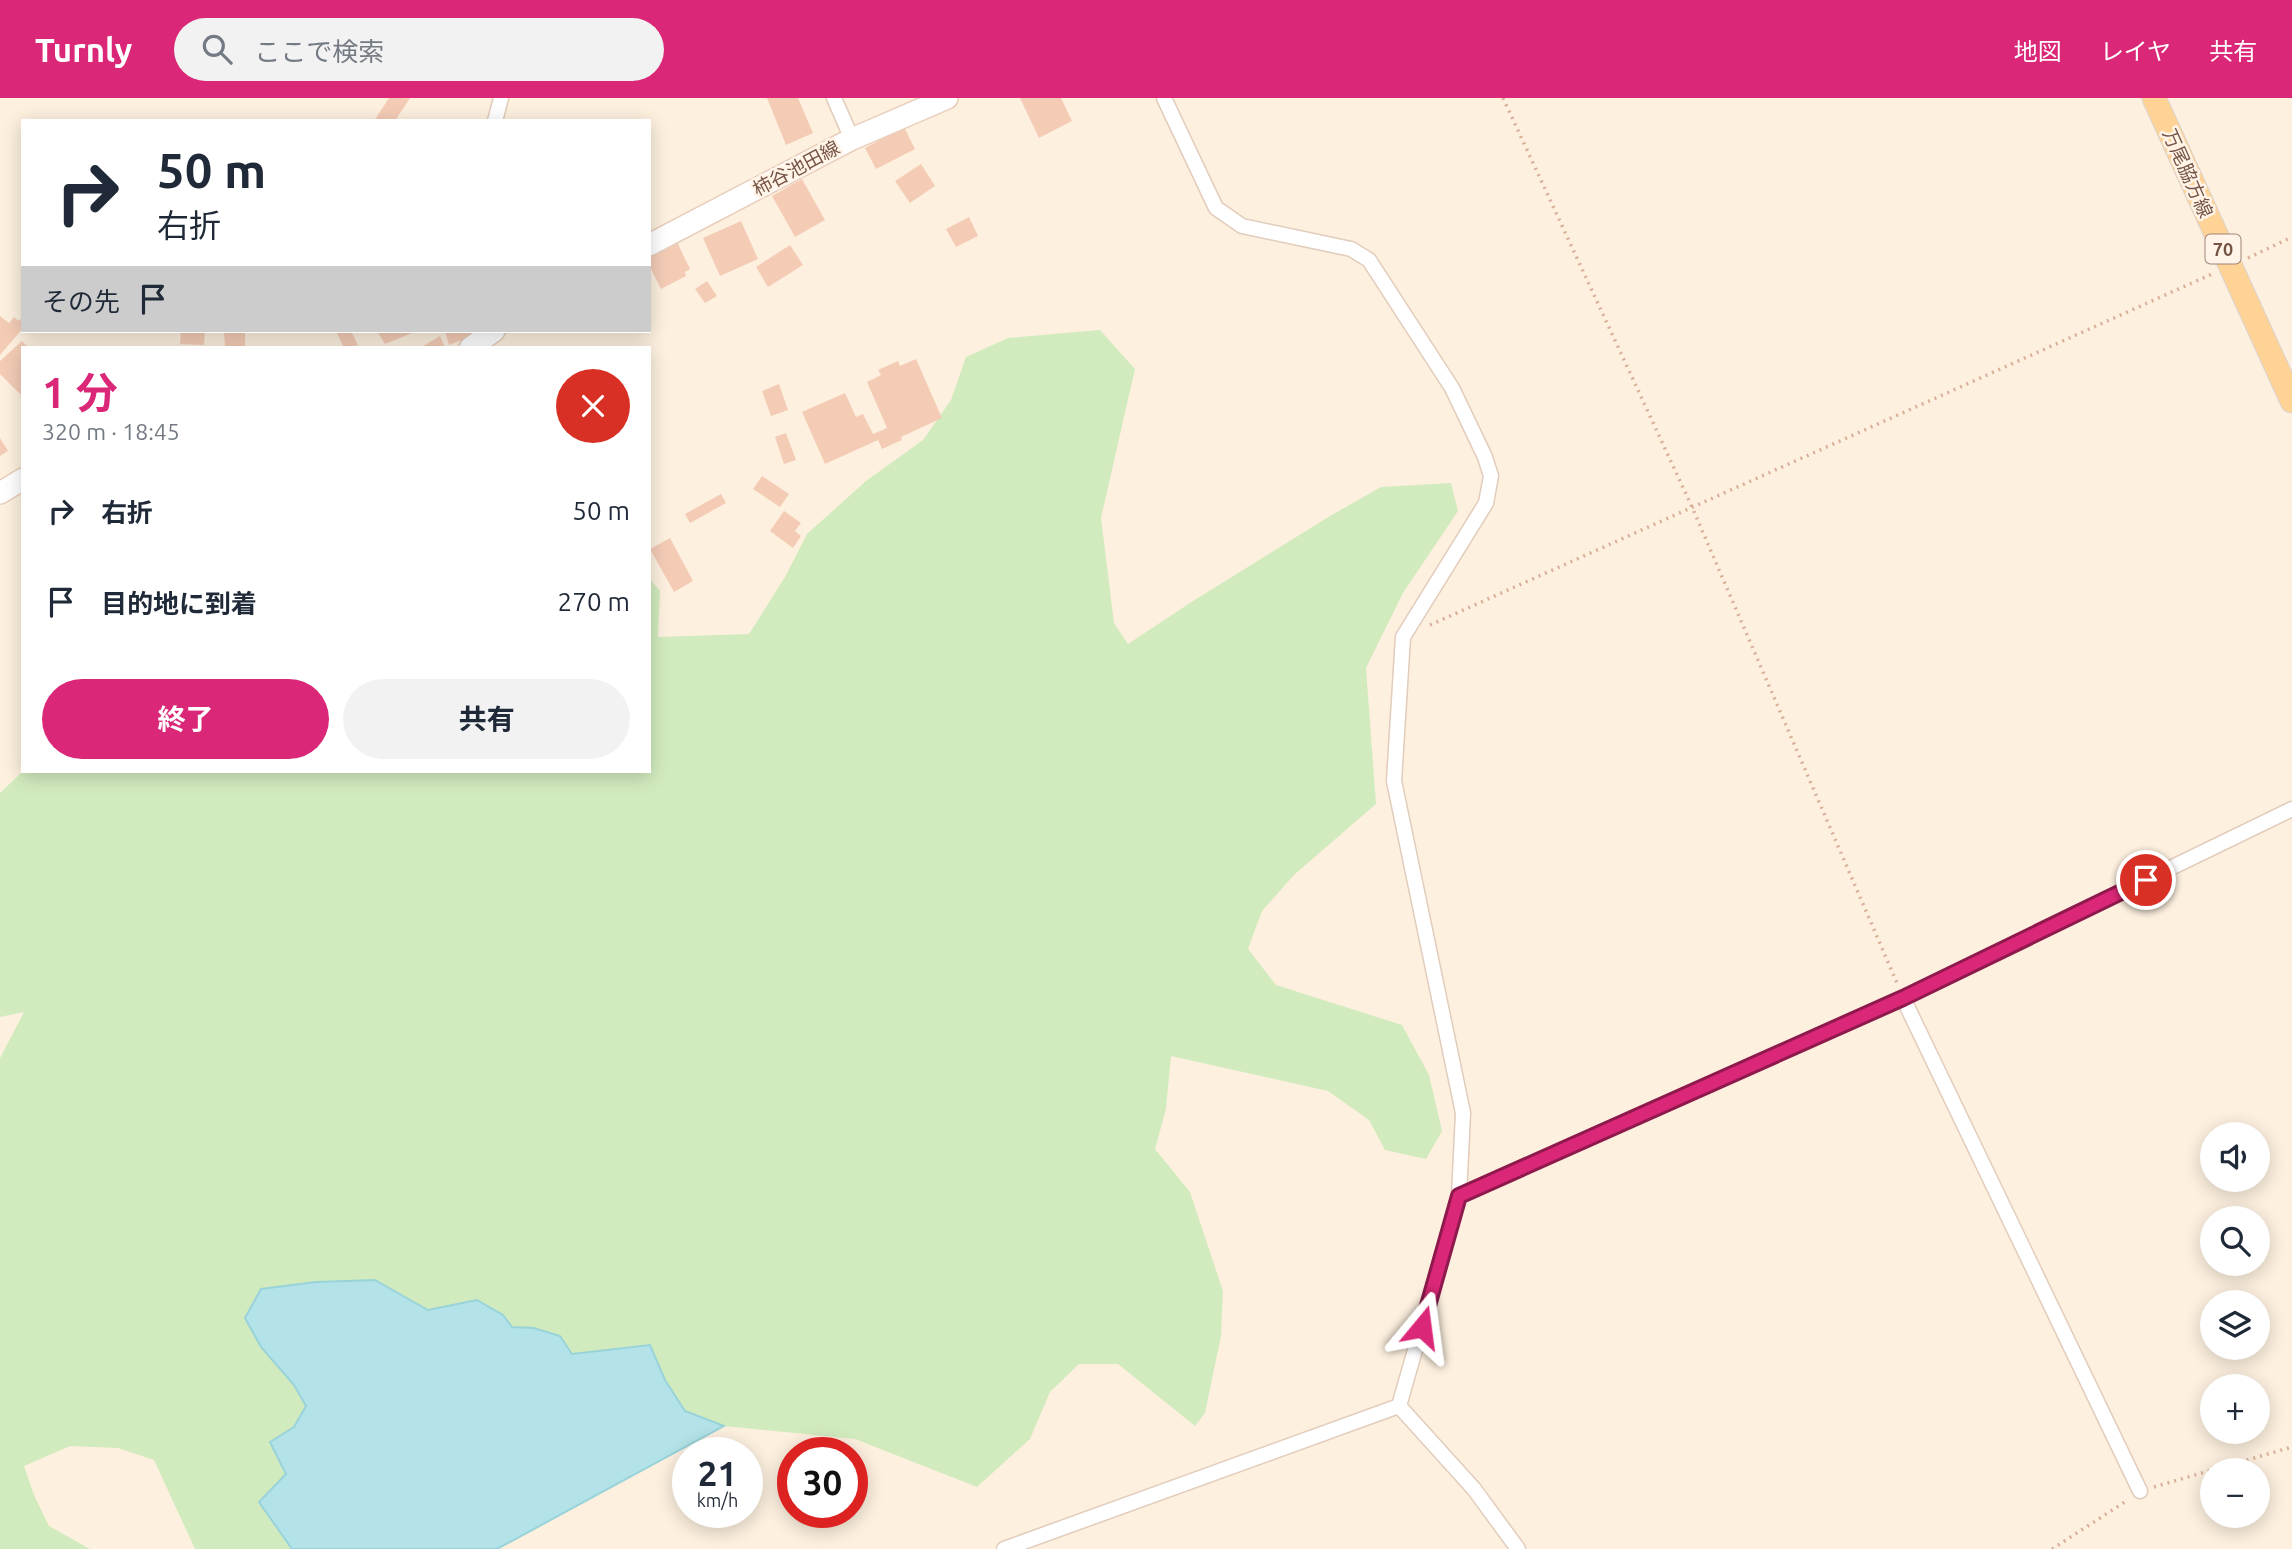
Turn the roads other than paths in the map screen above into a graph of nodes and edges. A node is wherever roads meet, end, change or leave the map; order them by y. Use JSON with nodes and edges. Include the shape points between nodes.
{"nodes":[{"id":1,"x":501,"y":98,"type":"edge"},
{"id":2,"x":834,"y":98,"type":"edge"},
{"id":3,"x":947,"y":98,"type":"edge"},
{"id":4,"x":1164,"y":98,"type":"edge"},
{"id":5,"x":2154,"y":98,"type":"edge"},
{"id":6,"x":496,"y":119,"type":"edge"},
{"id":7,"x":852,"y":139,"type":"junction"},
{"id":8,"x":651,"y":244,"type":"edge"},
{"id":9,"x":491,"y":333,"type":"edge"},
{"id":10,"x":473,"y":346,"type":"edge"},
{"id":11,"x":2292,"y":401,"type":"edge"},
{"id":12,"x":21,"y":480,"type":"edge"},
{"id":13,"x":0,"y":494,"type":"edge"},
{"id":14,"x":2292,"y":810,"type":"edge"},
{"id":15,"x":1903,"y":998,"type":"junction"},
{"id":16,"x":1459,"y":1196,"type":"junction"},
{"id":17,"x":1399,"y":1406,"type":"junction"},
{"id":18,"x":2140,"y":1491,"type":"road end"},
{"id":19,"x":1004,"y":1549,"type":"edge"},
{"id":20,"x":1518,"y":1549,"type":"edge"}],
"edges":[{"from":1,"to":6,"type":"street"},
{"from":2,"to":7,"type":"street"},
{"from":3,"to":7,"type":"main road","name":"柿谷池田線"},
{"from":4,"to":16,"type":"street","via":[[1216,208],[1242,226],[1351,249],[1369,260],[1452,388],[1491,476],[1486,503],[1403,637],[1394,781],[1463,1113]]},
{"from":5,"to":11,"type":"main road","name":"万尾脇方線","number":"70"},
{"from":7,"to":8,"type":"main road","name":"柿谷池田線"},
{"from":9,"to":10,"type":"main road"},
{"from":12,"to":13,"type":"main road"},
{"from":14,"to":15,"type":"street"},
{"from":15,"to":16,"type":"street"},
{"from":15,"to":18,"type":"street"},
{"from":16,"to":17,"type":"street"},
{"from":17,"to":19,"type":"street"},
{"from":17,"to":20,"type":"street","via":[[1474,1489]]}]}
